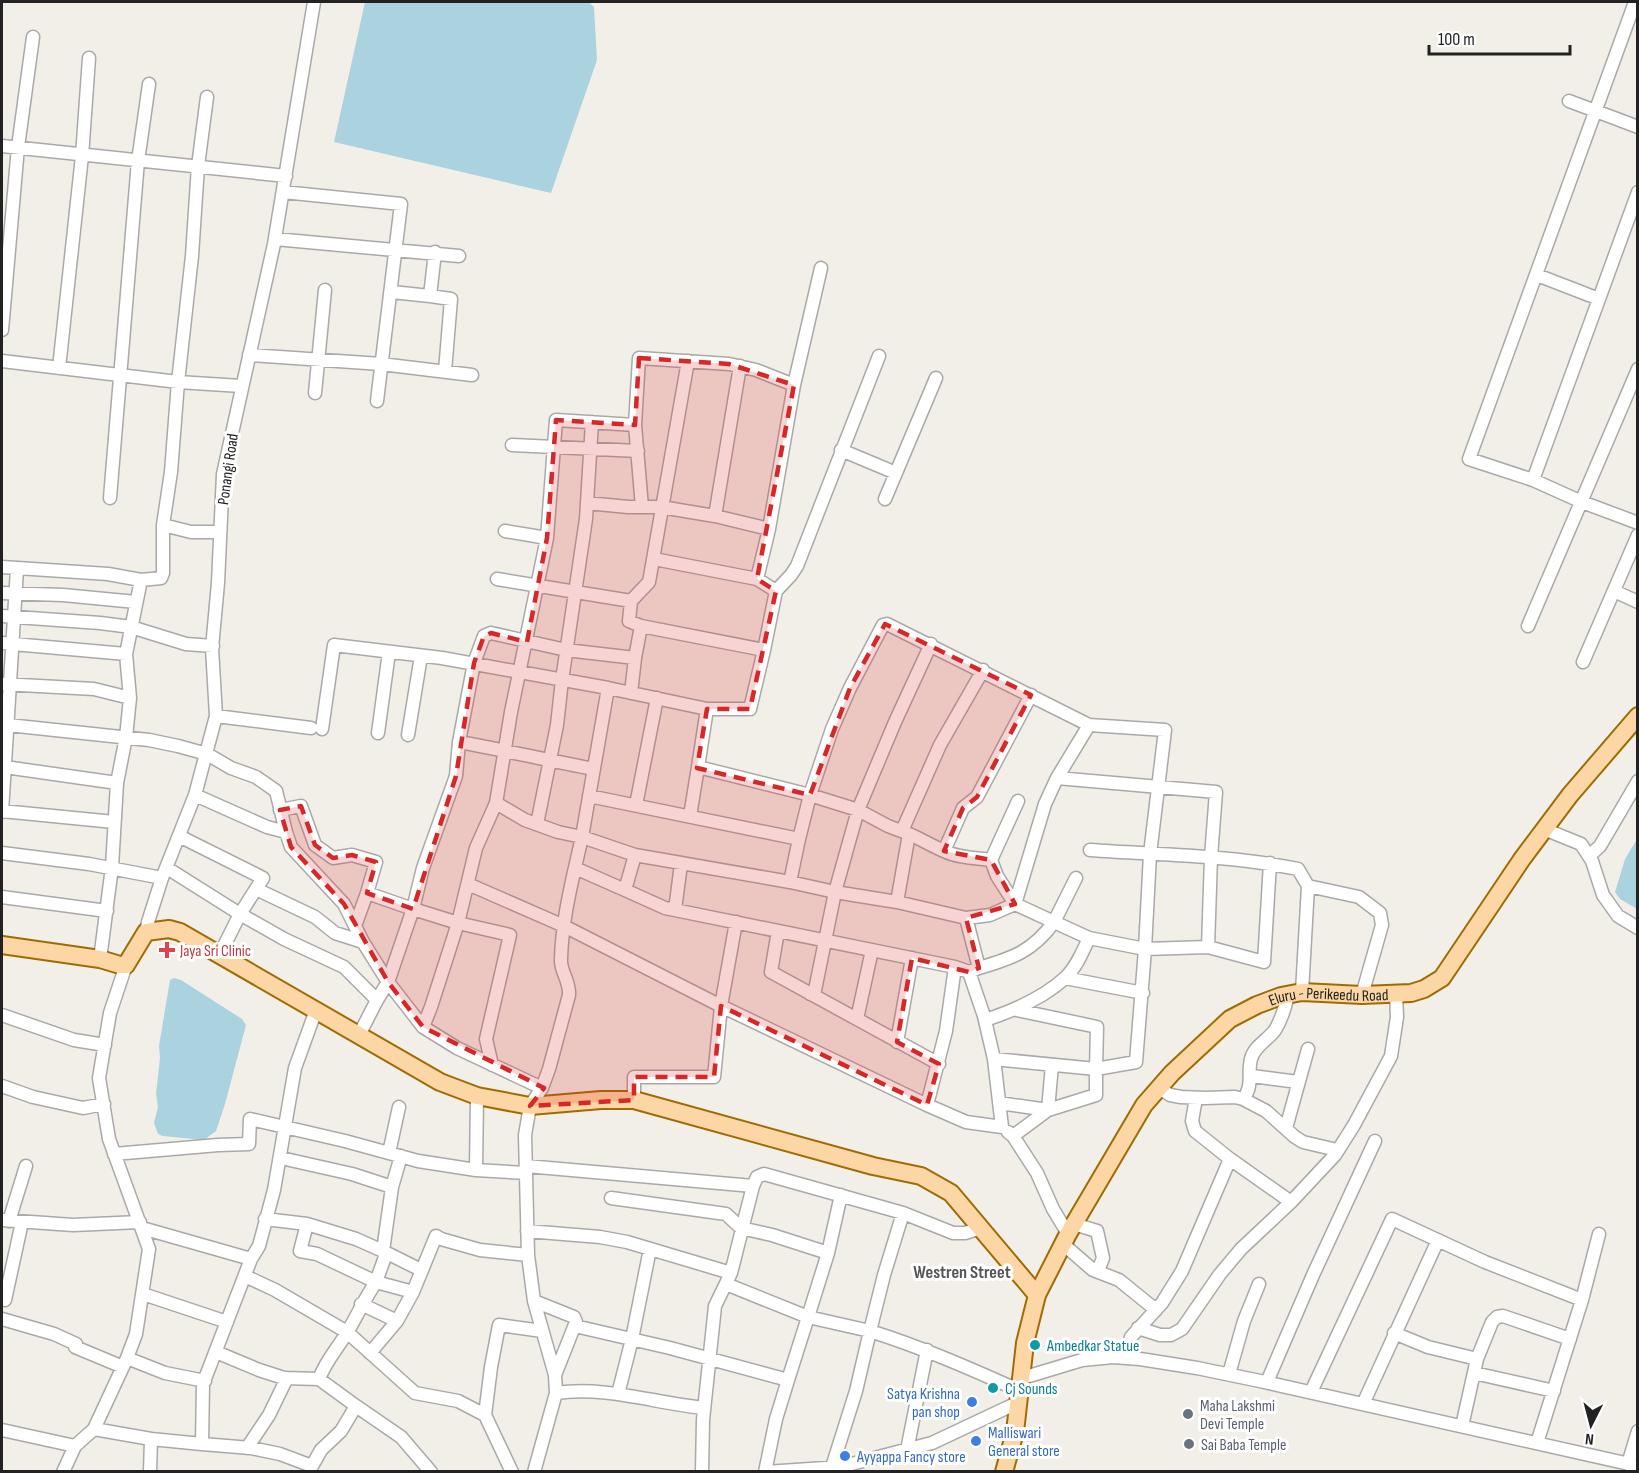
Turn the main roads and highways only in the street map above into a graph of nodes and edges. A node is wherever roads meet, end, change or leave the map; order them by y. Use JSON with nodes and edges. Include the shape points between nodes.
{"nodes":[{"id":1,"x":1638,"y":716,"type":"edge"},
{"id":2,"x":2,"y":945,"type":"edge"},
{"id":3,"x":1037,"y":1295,"type":"junction"},
{"id":4,"x":1004,"y":1472,"type":"edge"}],
"edges":[{"from":1,"to":3,"type":"main road","name":"Eluru - Perikeedu Road","via":[[1544,829],[1442,978],[1411,993],[1295,994],[1257,1005],[1230,1019],[1204,1041],[1144,1105]]},
{"from":2,"to":3,"type":"main road","via":[[126,965],[147,932],[169,929],[220,954],[440,1082],[477,1096],[530,1106],[634,1100],[921,1176],[951,1193]]},
{"from":3,"to":4,"type":"main road","name":"Eluru - Perikeedu Road","via":[[1024,1343],[1015,1432]]}]}
